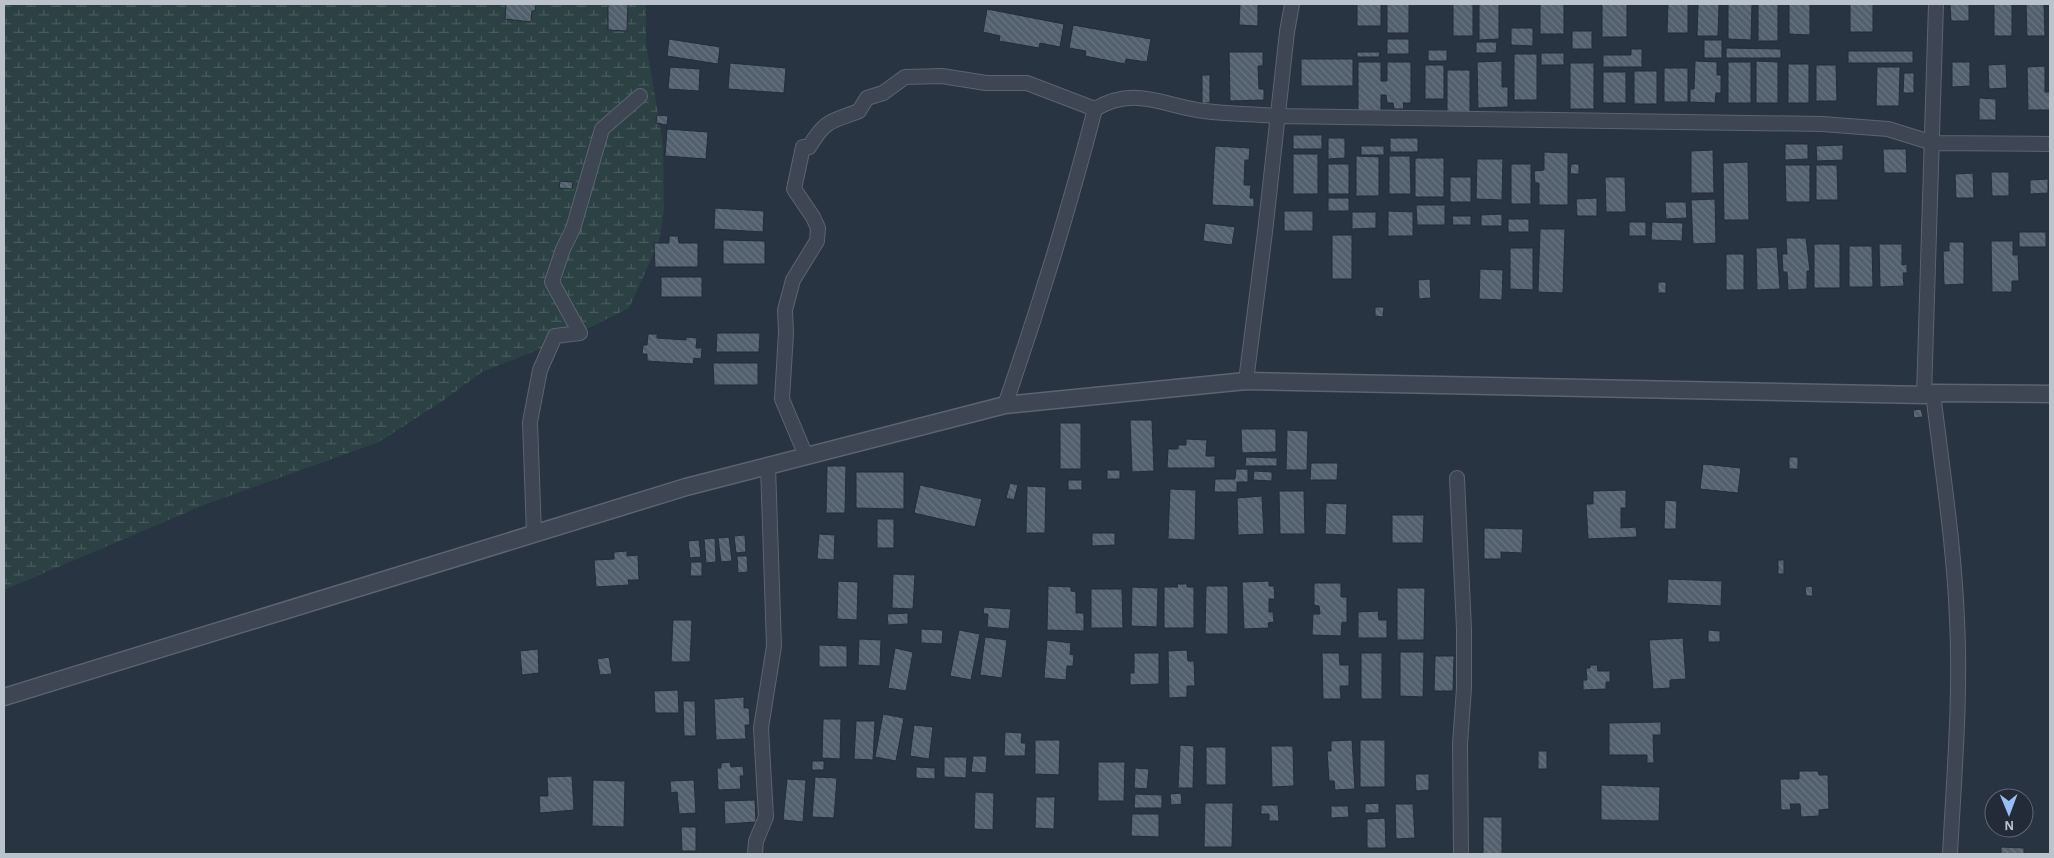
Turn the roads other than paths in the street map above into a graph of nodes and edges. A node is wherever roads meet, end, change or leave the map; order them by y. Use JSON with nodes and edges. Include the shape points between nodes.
{"nodes":[{"id":1,"x":1292,"y":4,"type":"edge"},
{"id":2,"x":1936,"y":4,"type":"edge"},
{"id":3,"x":640,"y":96,"type":"dead end"},
{"id":4,"x":1095,"y":110,"type":"junction"},
{"id":5,"x":1277,"y":116,"type":"junction"},
{"id":6,"x":1932,"y":143,"type":"junction"},
{"id":7,"x":2050,"y":144,"type":"edge"},
{"id":8,"x":1246,"y":381,"type":"junction"},
{"id":9,"x":1929,"y":394,"type":"junction"},
{"id":10,"x":2050,"y":394,"type":"edge"},
{"id":11,"x":1005,"y":405,"type":"junction"},
{"id":12,"x":806,"y":456,"type":"junction"},
{"id":13,"x":768,"y":466,"type":"junction"},
{"id":14,"x":1457,"y":478,"type":"dead end"},
{"id":15,"x":534,"y":534,"type":"junction"},
{"id":16,"x":4,"y":697,"type":"edge"},
{"id":17,"x":754,"y":854,"type":"edge"},
{"id":18,"x":1461,"y":854,"type":"edge"},
{"id":19,"x":1950,"y":854,"type":"edge"}],
"edges":[{"from":1,"to":5,"type":"street"},
{"from":2,"to":6,"type":"street"},
{"from":3,"to":15,"type":"street","via":[[602,129],[573,229],[552,282],[580,333],[556,336],[540,370],[530,422]]},
{"from":4,"to":5,"type":"street","via":[[1111,100],[1143,98],[1202,111]]},
{"from":4,"to":11,"type":"street","via":[[1064,224]]},
{"from":4,"to":12,"type":"street","via":[[1027,83],[986,83],[942,76],[905,77],[883,93],[868,98],[859,111],[833,120],[820,130],[809,147],[803,147],[794,189],[818,228],[817,241],[793,280],[788,295],[782,399]]},
{"from":5,"to":6,"type":"street","via":[[1822,124],[1888,129]]},
{"from":5,"to":8,"type":"street"},
{"from":6,"to":7,"type":"street"},
{"from":6,"to":9,"type":"street"},
{"from":8,"to":9,"type":"street"},
{"from":8,"to":11,"type":"street"},
{"from":9,"to":10,"type":"street"},
{"from":9,"to":19,"type":"street","via":[[1950,540],[1957,620],[1958,703]]},
{"from":11,"to":12,"type":"street"},
{"from":12,"to":13,"type":"street"},
{"from":13,"to":15,"type":"street","via":[[686,487]]},
{"from":13,"to":17,"type":"street","via":[[774,646],[761,728],[766,817]]},
{"from":14,"to":18,"type":"street","via":[[1464,639],[1460,744]]},
{"from":15,"to":16,"type":"street"}]}
